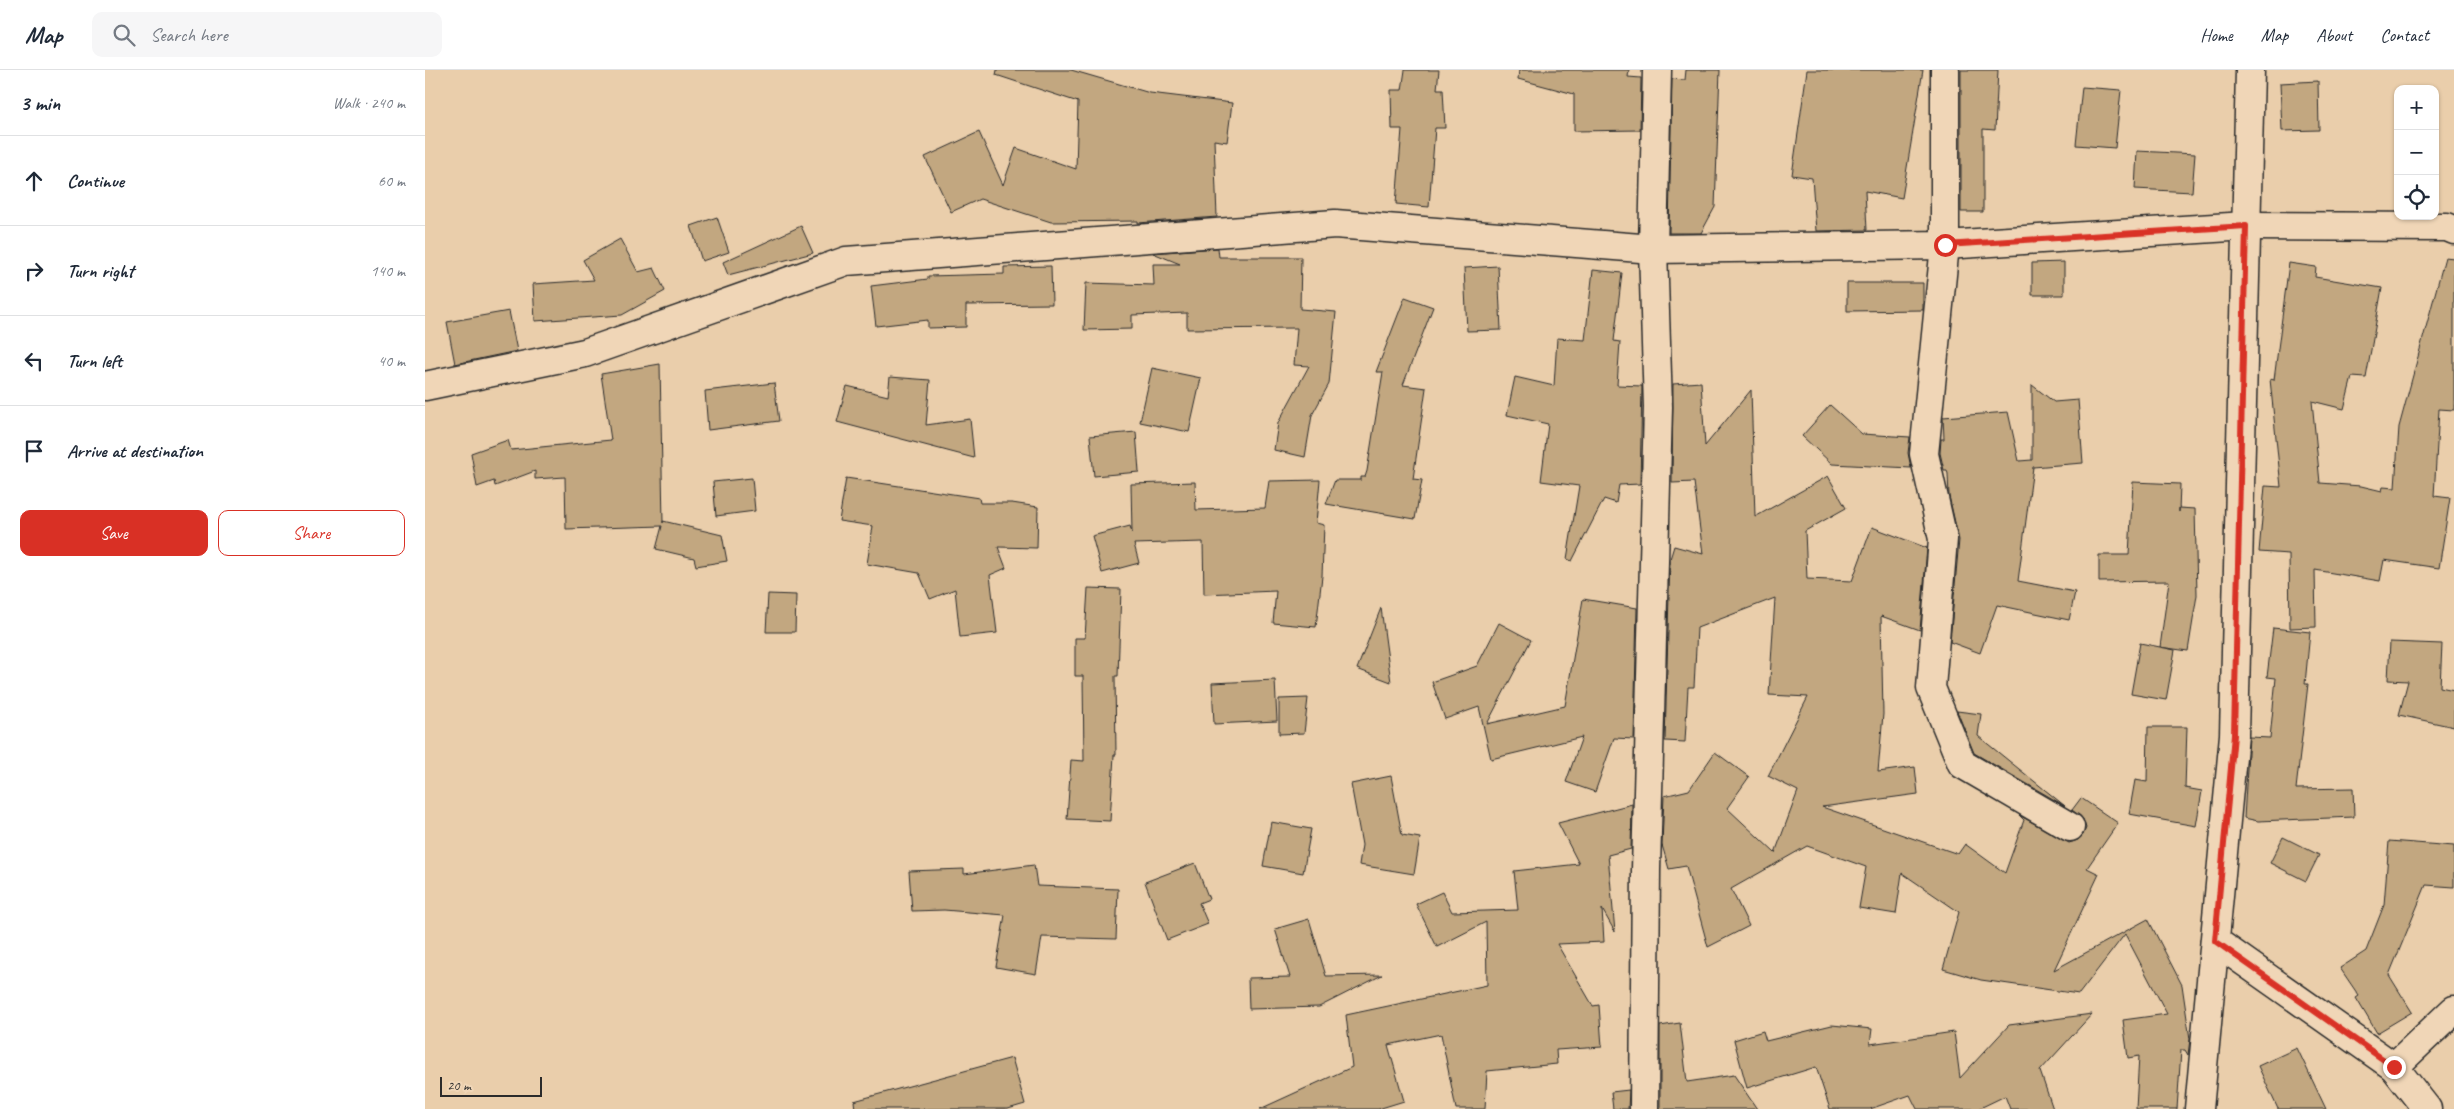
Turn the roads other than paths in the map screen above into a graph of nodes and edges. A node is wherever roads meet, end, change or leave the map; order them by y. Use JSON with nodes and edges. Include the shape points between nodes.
{"nodes":[{"id":1,"x":1657,"y":70,"type":"edge"},
{"id":2,"x":1945,"y":70,"type":"edge"},
{"id":3,"x":2250,"y":70,"type":"edge"},
{"id":4,"x":2246,"y":226,"type":"junction"},
{"id":5,"x":2454,"y":230,"type":"edge"},
{"id":6,"x":1945,"y":245,"type":"junction"},
{"id":7,"x":1653,"y":249,"type":"junction"},
{"id":8,"x":425,"y":386,"type":"edge"},
{"id":9,"x":2070,"y":826,"type":"dead end"},
{"id":10,"x":2215,"y":941,"type":"junction"},
{"id":11,"x":2454,"y":1010,"type":"edge"},
{"id":12,"x":2394,"y":1067,"type":"junction"},
{"id":13,"x":1644,"y":1109,"type":"edge"},
{"id":14,"x":2199,"y":1109,"type":"edge"},
{"id":15,"x":2427,"y":1109,"type":"edge"}],
"edges":[{"from":1,"to":7,"type":"street"},
{"from":2,"to":6,"type":"street"},
{"from":3,"to":4,"type":"street"},
{"from":4,"to":5,"type":"street","via":[[2447,227]]},
{"from":4,"to":6,"type":"street"},
{"from":4,"to":10,"type":"street","via":[[2234,735]]},
{"from":6,"to":7,"type":"street"},
{"from":6,"to":9,"type":"street","via":[[1925,454],[1943,539],[1931,688],[1962,764]]},
{"from":7,"to":8,"type":"street","via":[[1335,224],[846,261],[585,353]]},
{"from":7,"to":13,"type":"street","via":[[1658,407],[1646,870]]},
{"from":10,"to":12,"type":"street"},
{"from":10,"to":14,"type":"street"},
{"from":11,"to":12,"type":"street"},
{"from":12,"to":15,"type":"street"}]}
